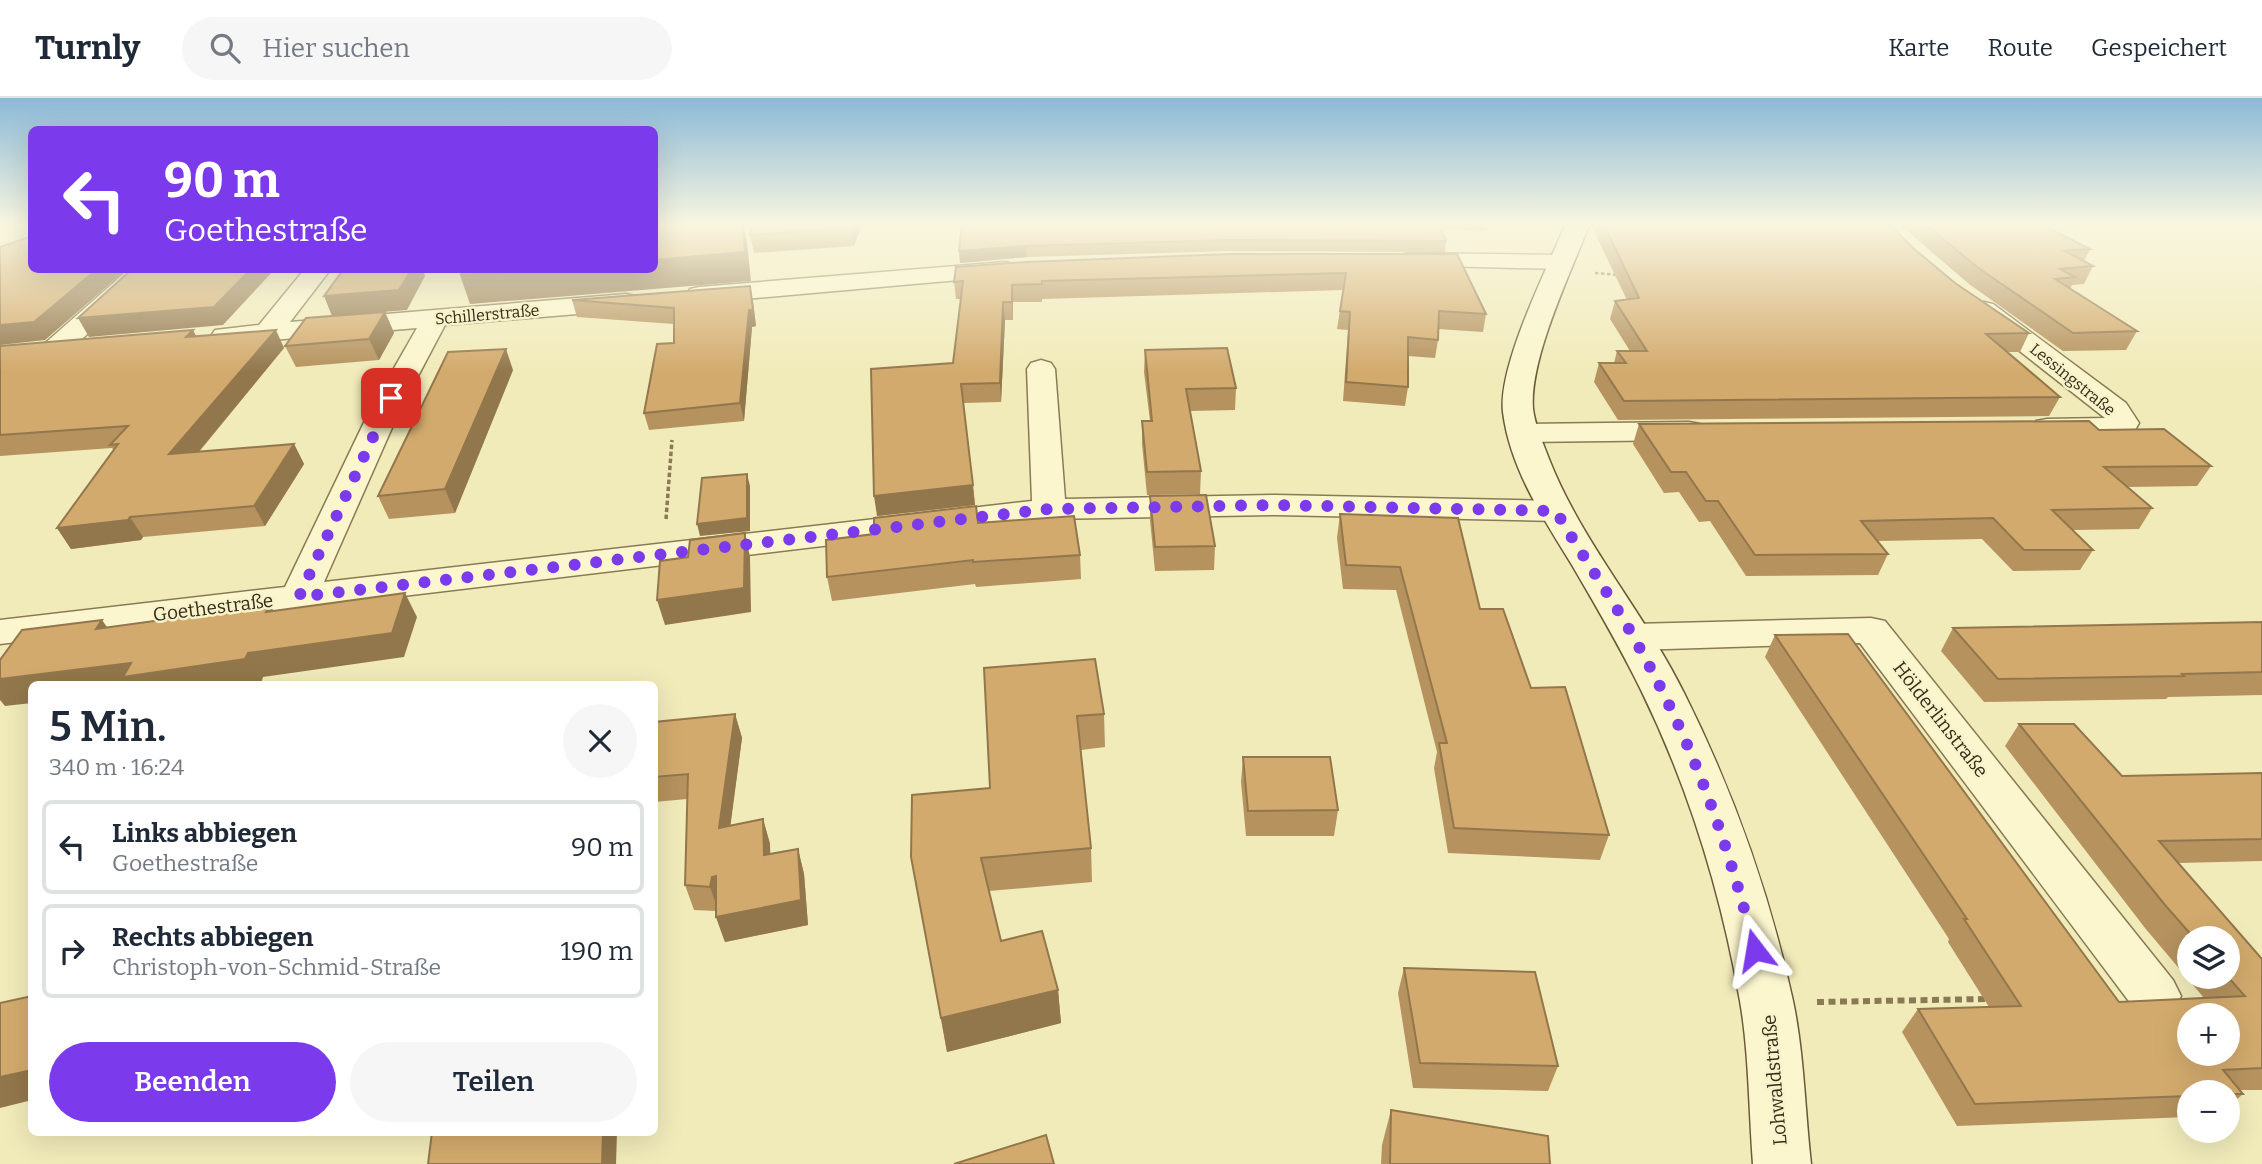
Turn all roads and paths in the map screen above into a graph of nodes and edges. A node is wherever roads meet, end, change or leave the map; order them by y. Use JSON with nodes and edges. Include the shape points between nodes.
{"nodes":[{"id":1,"x":138,"y":273,"type":"edge"},
{"id":2,"x":315,"y":273,"type":"edge"},
{"id":3,"x":971,"y":273,"type":"edge"},
{"id":4,"x":1556,"y":273,"type":"edge"},
{"id":5,"x":1607,"y":273,"type":"edge"},
{"id":6,"x":1621,"y":275,"type":"edge"},
{"id":7,"x":1958,"y":292,"type":"edge"},
{"id":8,"x":672,"y":298,"type":"edge"},
{"id":9,"x":644,"y":300,"type":"edge"},
{"id":10,"x":435,"y":319,"type":"junction"},
{"id":11,"x":267,"y":333,"type":"junction"},
{"id":12,"x":200,"y":339,"type":"edge"},
{"id":13,"x":93,"y":348,"type":"edge"},
{"id":14,"x":1041,"y":369,"type":"dead end"},
{"id":15,"x":2014,"y":428,"type":"edge"},
{"id":16,"x":1717,"y":431,"type":"edge"},
{"id":17,"x":1523,"y":433,"type":"junction"},
{"id":18,"x":672,"y":440,"type":"dead end"},
{"id":19,"x":1049,"y":509,"type":"junction"},
{"id":20,"x":1556,"y":511,"type":"junction"},
{"id":21,"x":663,"y":554,"type":"junction"},
{"id":22,"x":299,"y":597,"type":"junction"},
{"id":23,"x":0,"y":632,"type":"edge"},
{"id":24,"x":1634,"y":636,"type":"junction"},
{"id":25,"x":2155,"y":996,"type":"dead end"},
{"id":26,"x":1987,"y":999,"type":"dead end"},
{"id":27,"x":1767,"y":1003,"type":"junction"},
{"id":28,"x":1782,"y":1164,"type":"edge"}],
"edges":[{"from":1,"to":13,"type":"street","via":[[41,352]]},
{"from":2,"to":11,"type":"street"},
{"from":3,"to":8,"type":"street"},
{"from":4,"to":17,"type":"street","name":"Lohwaldstraße","via":[[1521,368],[1518,401]]},
{"from":5,"to":6,"type":"path"},
{"from":7,"to":15,"type":"street","name":"Lessingstraße","via":[[2115,409],[2124,423],[2097,429]]},
{"from":9,"to":10,"type":"street","name":"Schillerstraße"},
{"from":10,"to":11,"type":"street","name":"Schillerstraße"},
{"from":10,"to":22,"type":"street","via":[[384,412]]},
{"from":11,"to":12,"type":"street","name":"Schillerstraße"},
{"from":14,"to":19,"type":"street"},
{"from":16,"to":17,"type":"street"},
{"from":17,"to":20,"type":"street","name":"Lohwaldstraße"},
{"from":18,"to":21,"type":"path"},
{"from":19,"to":20,"type":"street","name":"Goethestraße","via":[[1276,505]]},
{"from":19,"to":21,"type":"street","name":"Goethestraße"},
{"from":20,"to":24,"type":"street","name":"Lohwaldstraße"},
{"from":21,"to":22,"type":"street","name":"Goethestraße"},
{"from":22,"to":23,"type":"street","name":"Goethestraße"},
{"from":24,"to":25,"type":"street","name":"Hölderlinstraße","via":[[1871,630]]},
{"from":24,"to":27,"type":"street","name":"Lohwaldstraße","via":[[1717,814]]},
{"from":26,"to":27,"type":"path"},
{"from":27,"to":28,"type":"street","name":"Lohwaldstraße"}]}
